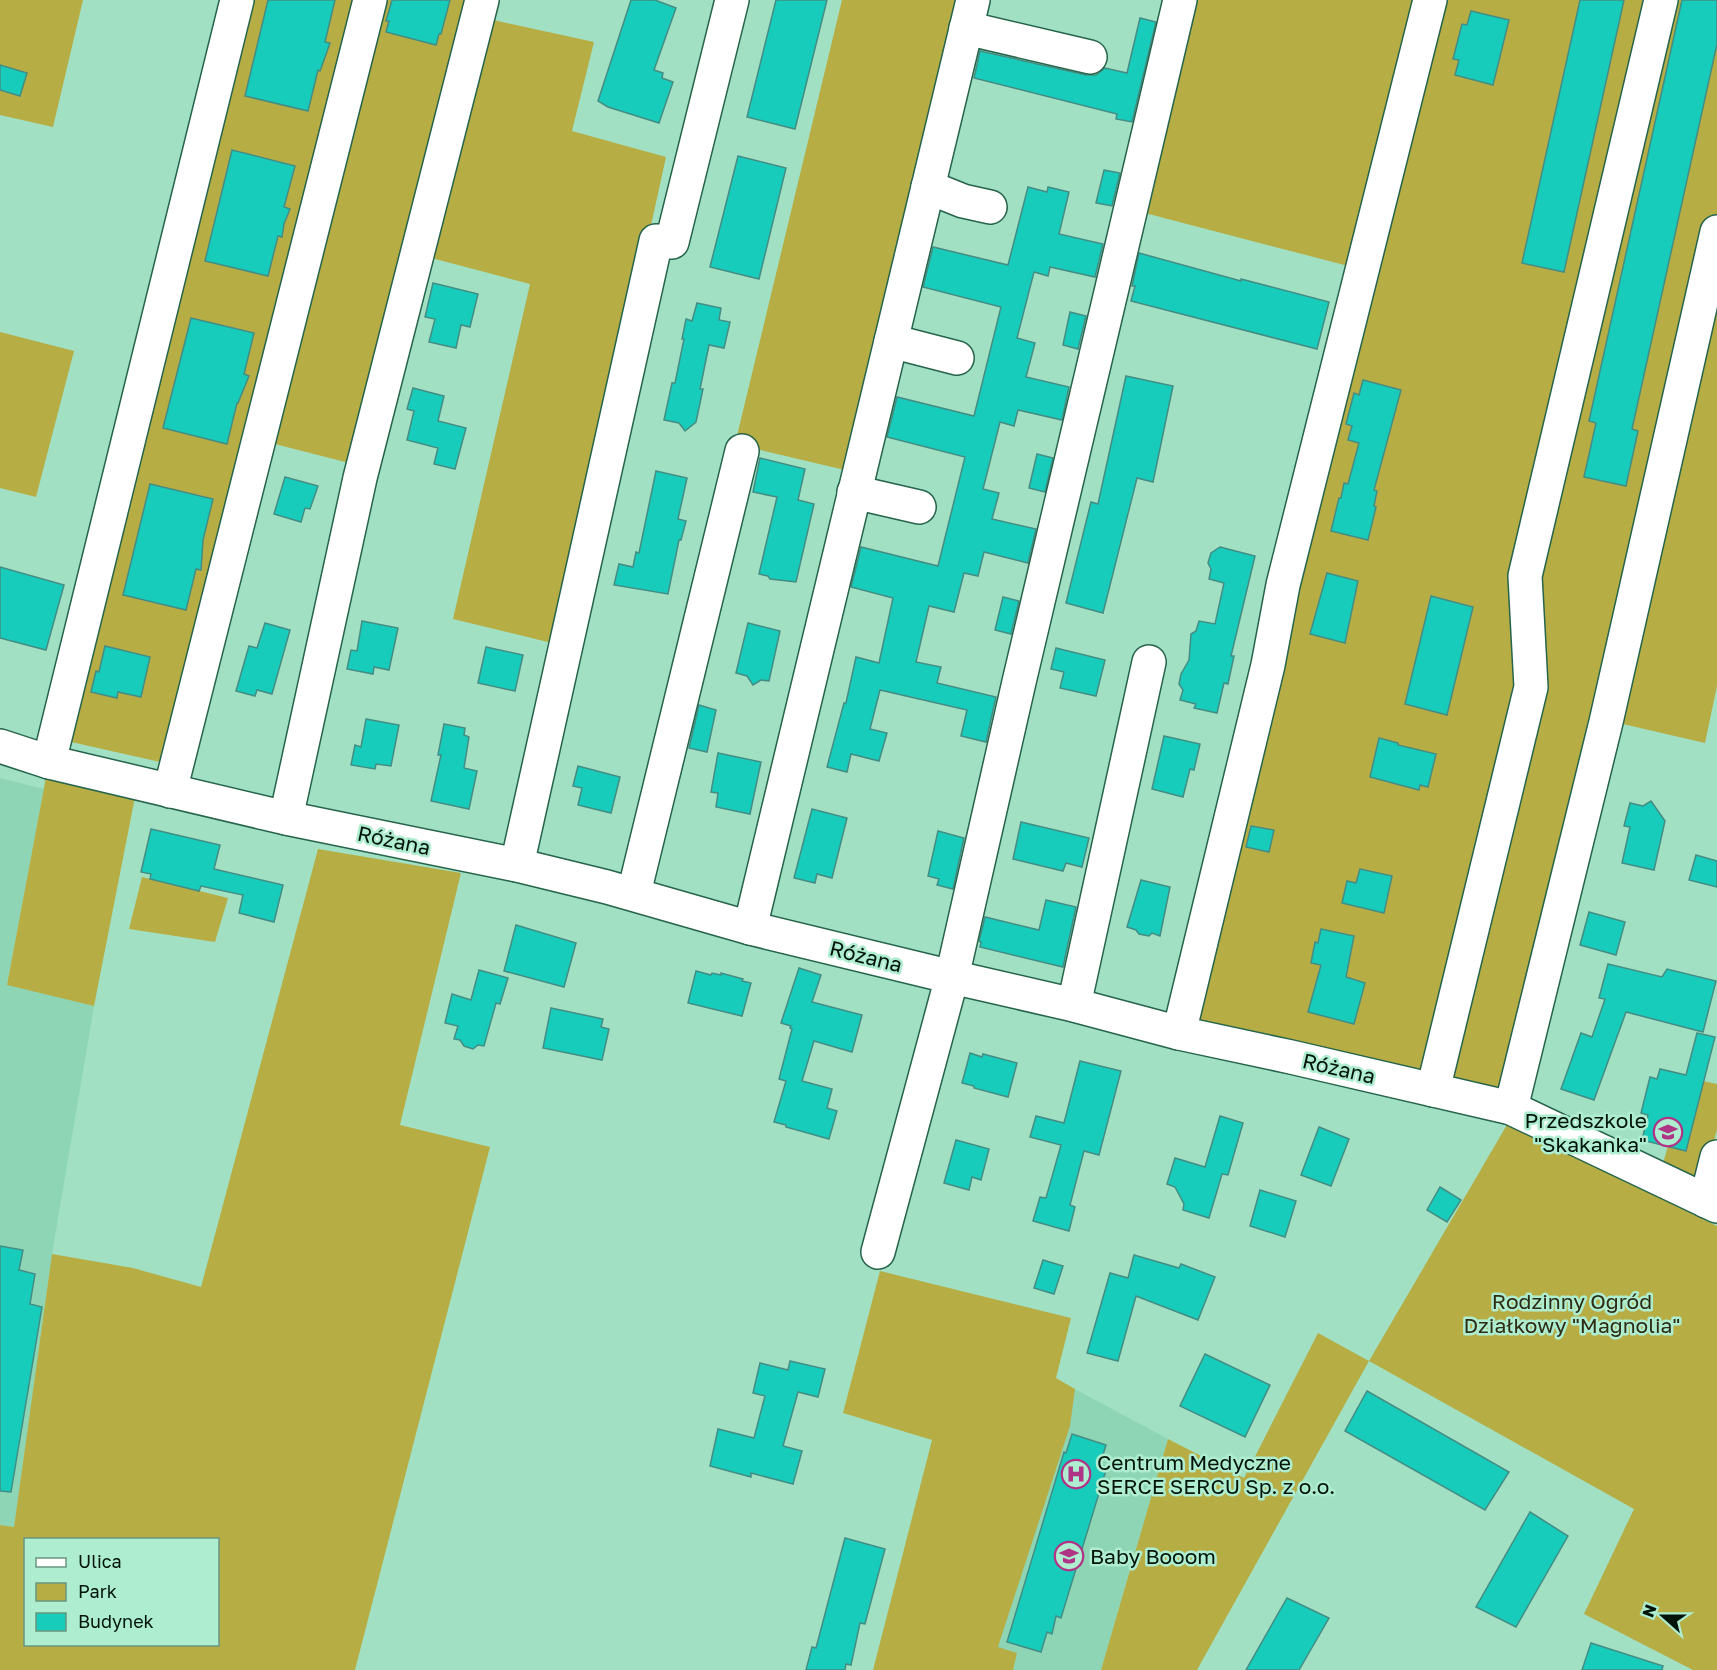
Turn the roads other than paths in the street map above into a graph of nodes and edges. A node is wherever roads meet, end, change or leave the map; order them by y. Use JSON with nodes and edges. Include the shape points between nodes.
{"nodes":[{"id":1,"x":237,"y":0,"type":"edge"},
{"id":2,"x":370,"y":0,"type":"edge"},
{"id":3,"x":483,"y":0,"type":"edge"},
{"id":4,"x":732,"y":0,"type":"edge"},
{"id":5,"x":1180,"y":0,"type":"edge"},
{"id":6,"x":1430,"y":0,"type":"edge"},
{"id":7,"x":1660,"y":0,"type":"edge"},
{"id":8,"x":969,"y":14,"type":"edge"},
{"id":9,"x":1090,"y":57,"type":"dead end"},
{"id":10,"x":928,"y":187,"type":"junction"},
{"id":11,"x":990,"y":207,"type":"dead end"},
{"id":12,"x":1717,"y":231,"type":"edge"},
{"id":13,"x":891,"y":340,"type":"junction"},
{"id":14,"x":957,"y":358,"type":"dead end"},
{"id":15,"x":742,"y":451,"type":"dead end"},
{"id":16,"x":854,"y":492,"type":"junction"},
{"id":17,"x":919,"y":507,"type":"dead end"},
{"id":18,"x":1149,"y":662,"type":"dead end"},
{"id":19,"x":0,"y":746,"type":"edge"},
{"id":20,"x":49,"y":762,"type":"junction"},
{"id":21,"x":170,"y":790,"type":"junction"},
{"id":22,"x":286,"y":818,"type":"junction"},
{"id":23,"x":517,"y":865,"type":"junction"},
{"id":24,"x":634,"y":894,"type":"junction"},
{"id":25,"x":750,"y":928,"type":"junction"},
{"id":26,"x":951,"y":977,"type":"junction"},
{"id":27,"x":1074,"y":1005,"type":"junction"},
{"id":28,"x":1179,"y":1033,"type":"junction"},
{"id":29,"x":1433,"y":1090,"type":"junction"},
{"id":30,"x":1511,"y":1108,"type":"junction"},
{"id":31,"x":1717,"y":1157,"type":"edge"},
{"id":32,"x":1712,"y":1203,"type":"edge"},
{"id":33,"x":878,"y":1252,"type":"dead end"}],
"edges":[{"from":1,"to":20,"type":"street"},
{"from":2,"to":21,"type":"street"},
{"from":3,"to":22,"type":"street","via":[[360,478]]},
{"from":4,"to":23,"type":"street","via":[[672,242],[656,241]]},
{"from":5,"to":26,"type":"street"},
{"from":6,"to":28,"type":"street","via":[[1283,585],[1269,665]]},
{"from":7,"to":29,"type":"street","via":[[1525,576],[1531,687]]},
{"from":8,"to":9,"type":"street"},
{"from":8,"to":10,"type":"street"},
{"from":10,"to":11,"type":"street"},
{"from":10,"to":13,"type":"street"},
{"from":12,"to":30,"type":"street","via":[[1606,722]]},
{"from":13,"to":14,"type":"street"},
{"from":13,"to":16,"type":"street"},
{"from":15,"to":24,"type":"street"},
{"from":16,"to":17,"type":"street"},
{"from":16,"to":25,"type":"street"},
{"from":18,"to":27,"type":"street"},
{"from":19,"to":20,"type":"street","name":"Różana"},
{"from":20,"to":21,"type":"street","name":"Różana"},
{"from":21,"to":22,"type":"street","name":"Różana"},
{"from":22,"to":23,"type":"street","name":"Różana"},
{"from":23,"to":24,"type":"street","name":"Różana"},
{"from":24,"to":25,"type":"street","name":"Różana"},
{"from":25,"to":26,"type":"street","name":"Różana"},
{"from":26,"to":27,"type":"street","name":"Różana"},
{"from":26,"to":33,"type":"street"},
{"from":27,"to":28,"type":"street","name":"Różana"},
{"from":28,"to":29,"type":"street","name":"Różana"},
{"from":29,"to":30,"type":"street","name":"Różana"},
{"from":30,"to":32,"type":"street","name":"Różana"},
{"from":31,"to":32,"type":"street"}]}
